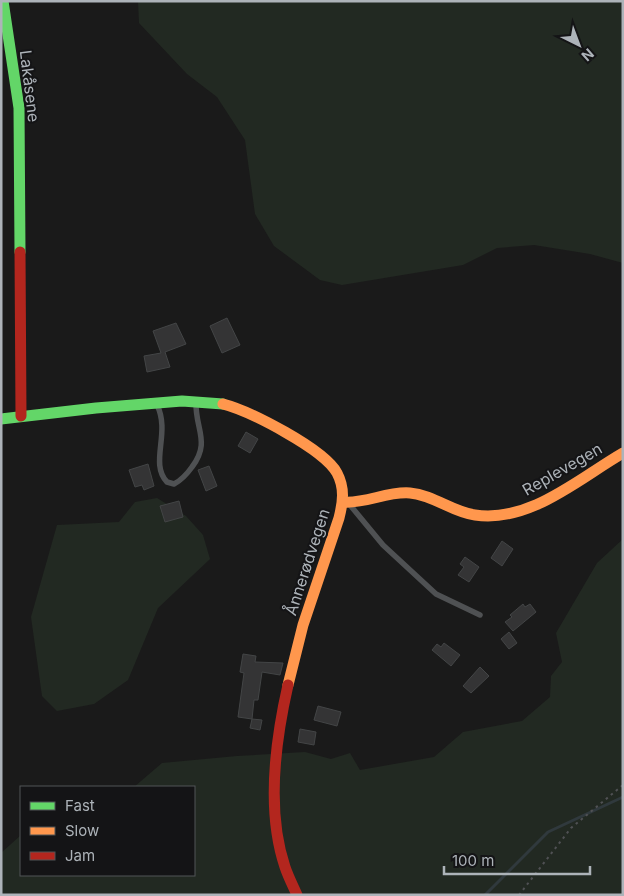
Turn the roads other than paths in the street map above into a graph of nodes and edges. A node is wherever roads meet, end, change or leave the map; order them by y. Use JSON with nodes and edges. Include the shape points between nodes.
{"nodes":[{"id":1,"x":3,"y":1,"type":"edge"},
{"id":2,"x":196,"y":400,"type":"junction"},
{"id":3,"x":155,"y":403,"type":"junction"},
{"id":4,"x":22,"y":416,"type":"junction"},
{"id":5,"x":1,"y":419,"type":"edge"},
{"id":6,"x":623,"y":453,"type":"edge"},
{"id":7,"x":346,"y":503,"type":"junction"},
{"id":8,"x":480,"y":616,"type":"dead end"},
{"id":9,"x":297,"y":895,"type":"edge"}],
"edges":[{"from":1,"to":4,"type":"main road","name":"Lakåsene","via":[[19,108]]},
{"from":2,"to":3,"type":"main road","name":"Ånnerødvegen"},
{"from":2,"to":3,"type":"lane","via":[[202,449],[186,474],[174,484],[167,482],[161,473],[164,426]]},
{"from":2,"to":7,"type":"main road","name":"Ånnerødvegen","via":[[229,405],[321,453],[335,467]]},
{"from":3,"to":4,"type":"main road","name":"Ånnerødvegen"},
{"from":4,"to":5,"type":"main road","name":"Ånnerødvegen"},
{"from":6,"to":7,"type":"main road","name":"Replevegen","via":[[540,503],[504,516],[476,516],[410,492]]},
{"from":7,"to":8,"type":"lane","via":[[383,545],[436,594]]},
{"from":7,"to":9,"type":"main road","name":"Ånnerødvegen","via":[[303,625],[278,750],[276,798],[279,844],[285,872]]}]}
